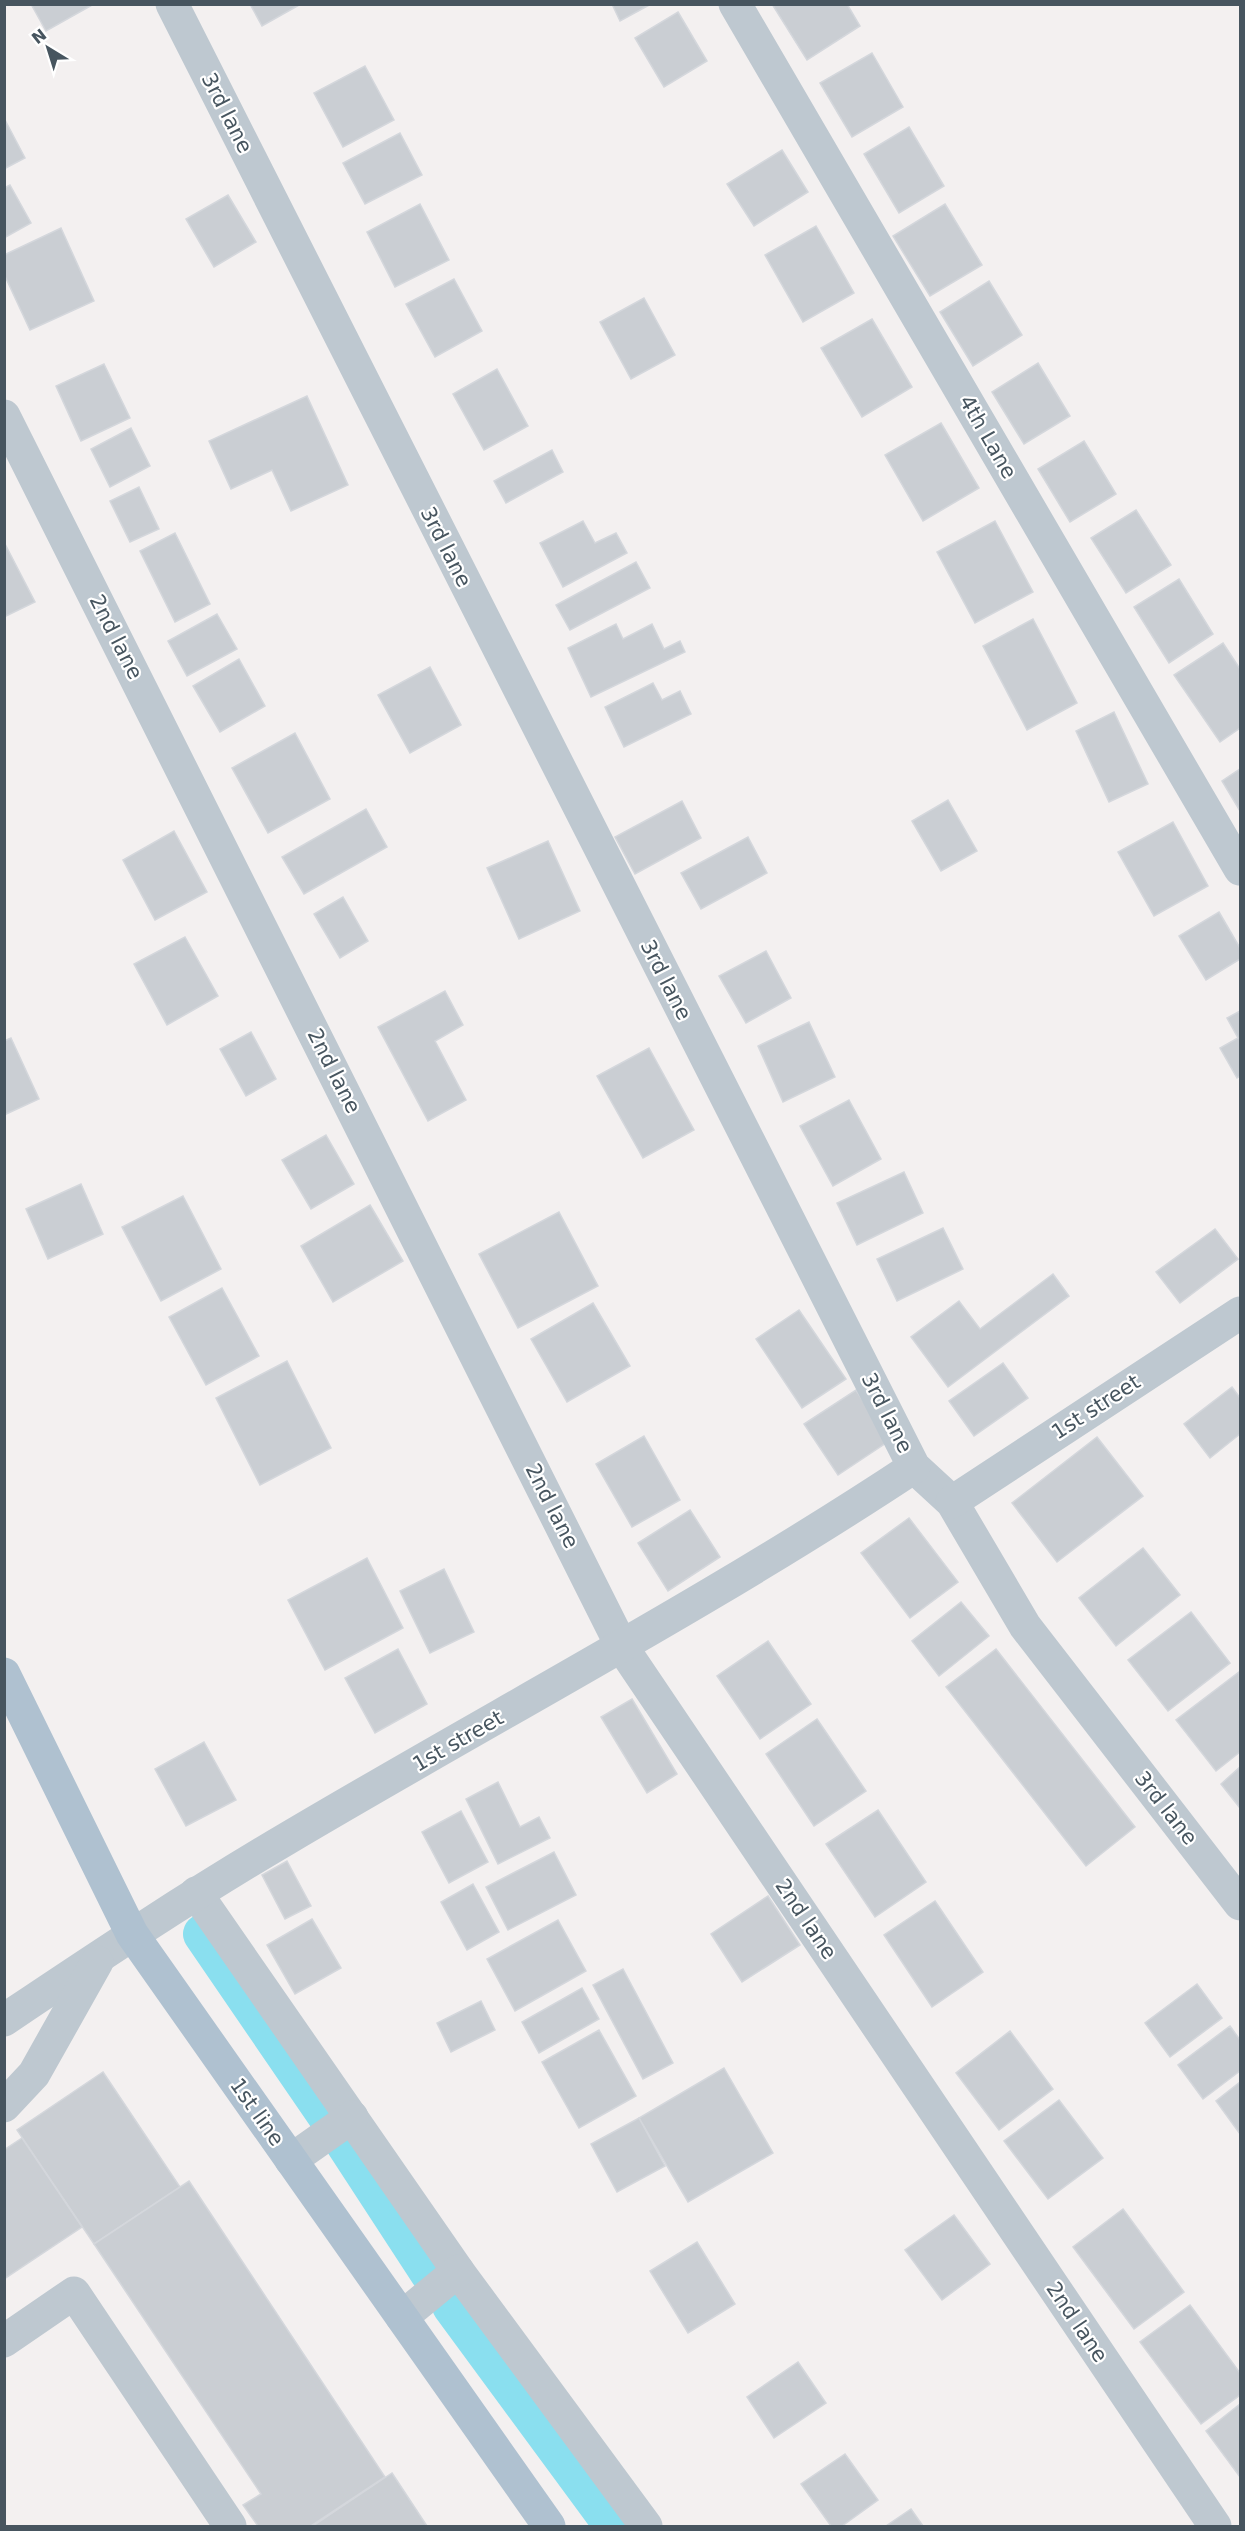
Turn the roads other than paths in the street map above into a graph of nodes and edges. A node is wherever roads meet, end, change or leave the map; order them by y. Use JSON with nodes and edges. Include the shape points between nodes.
{"nodes":[{"id":1,"x":172,"y":4,"type":"edge"},
{"id":2,"x":735,"y":4,"type":"edge"},
{"id":3,"x":4,"y":416,"type":"edge"},
{"id":4,"x":1240,"y":869,"type":"edge"},
{"id":5,"x":1240,"y":1313,"type":"edge"},
{"id":6,"x":914,"y":1467,"type":"junction"},
{"id":7,"x":952,"y":1502,"type":"junction"},
{"id":8,"x":622,"y":1647,"type":"junction"},
{"id":9,"x":4,"y":1674,"type":"edge"},
{"id":10,"x":196,"y":1893,"type":"junction"},
{"id":11,"x":1240,"y":1904,"type":"edge"},
{"id":12,"x":132,"y":1934,"type":"junction"},
{"id":13,"x":101,"y":1955,"type":"junction"},
{"id":14,"x":4,"y":2020,"type":"edge"},
{"id":15,"x":4,"y":2106,"type":"edge"},
{"id":16,"x":352,"y":2117,"type":"junction"},
{"id":17,"x":291,"y":2160,"type":"junction"},
{"id":18,"x":458,"y":2271,"type":"junction"},
{"id":19,"x":402,"y":2317,"type":"junction"},
{"id":20,"x":4,"y":2341,"type":"edge"},
{"id":21,"x":230,"y":2526,"type":"edge"},
{"id":22,"x":549,"y":2526,"type":"edge"},
{"id":23,"x":646,"y":2526,"type":"edge"},
{"id":24,"x":1215,"y":2526,"type":"edge"}],
"edges":[{"from":1,"to":6,"type":"street","name":"3rd lane"},
{"from":2,"to":4,"type":"street","name":"4th Lane"},
{"from":3,"to":8,"type":"street","name":"2nd lane"},
{"from":5,"to":7,"type":"street","name":"1st street"},
{"from":6,"to":7,"type":"street","name":"3rd lane"},
{"from":6,"to":8,"type":"street","name":"1st street"},
{"from":7,"to":11,"type":"street","name":"3rd lane","via":[[1025,1626]]},
{"from":8,"to":10,"type":"street","name":"1st street"},
{"from":8,"to":24,"type":"street","name":"2nd lane"},
{"from":9,"to":12,"type":"main road","name":"1st line"},
{"from":10,"to":12,"type":"street","name":"1st street"},
{"from":10,"to":16,"type":"street"},
{"from":12,"to":13,"type":"street","name":"1st street"},
{"from":12,"to":17,"type":"main road","name":"1st line"},
{"from":13,"to":14,"type":"street","name":"1st street"},
{"from":13,"to":15,"type":"street","via":[[34,2073]]},
{"from":16,"to":17,"type":"street"},
{"from":16,"to":18,"type":"street"},
{"from":17,"to":19,"type":"main road","name":"1st line"},
{"from":18,"to":19,"type":"street"},
{"from":18,"to":23,"type":"street"},
{"from":19,"to":22,"type":"main road","name":"1st line"},
{"from":20,"to":21,"type":"street","via":[[74,2293]]}]}
